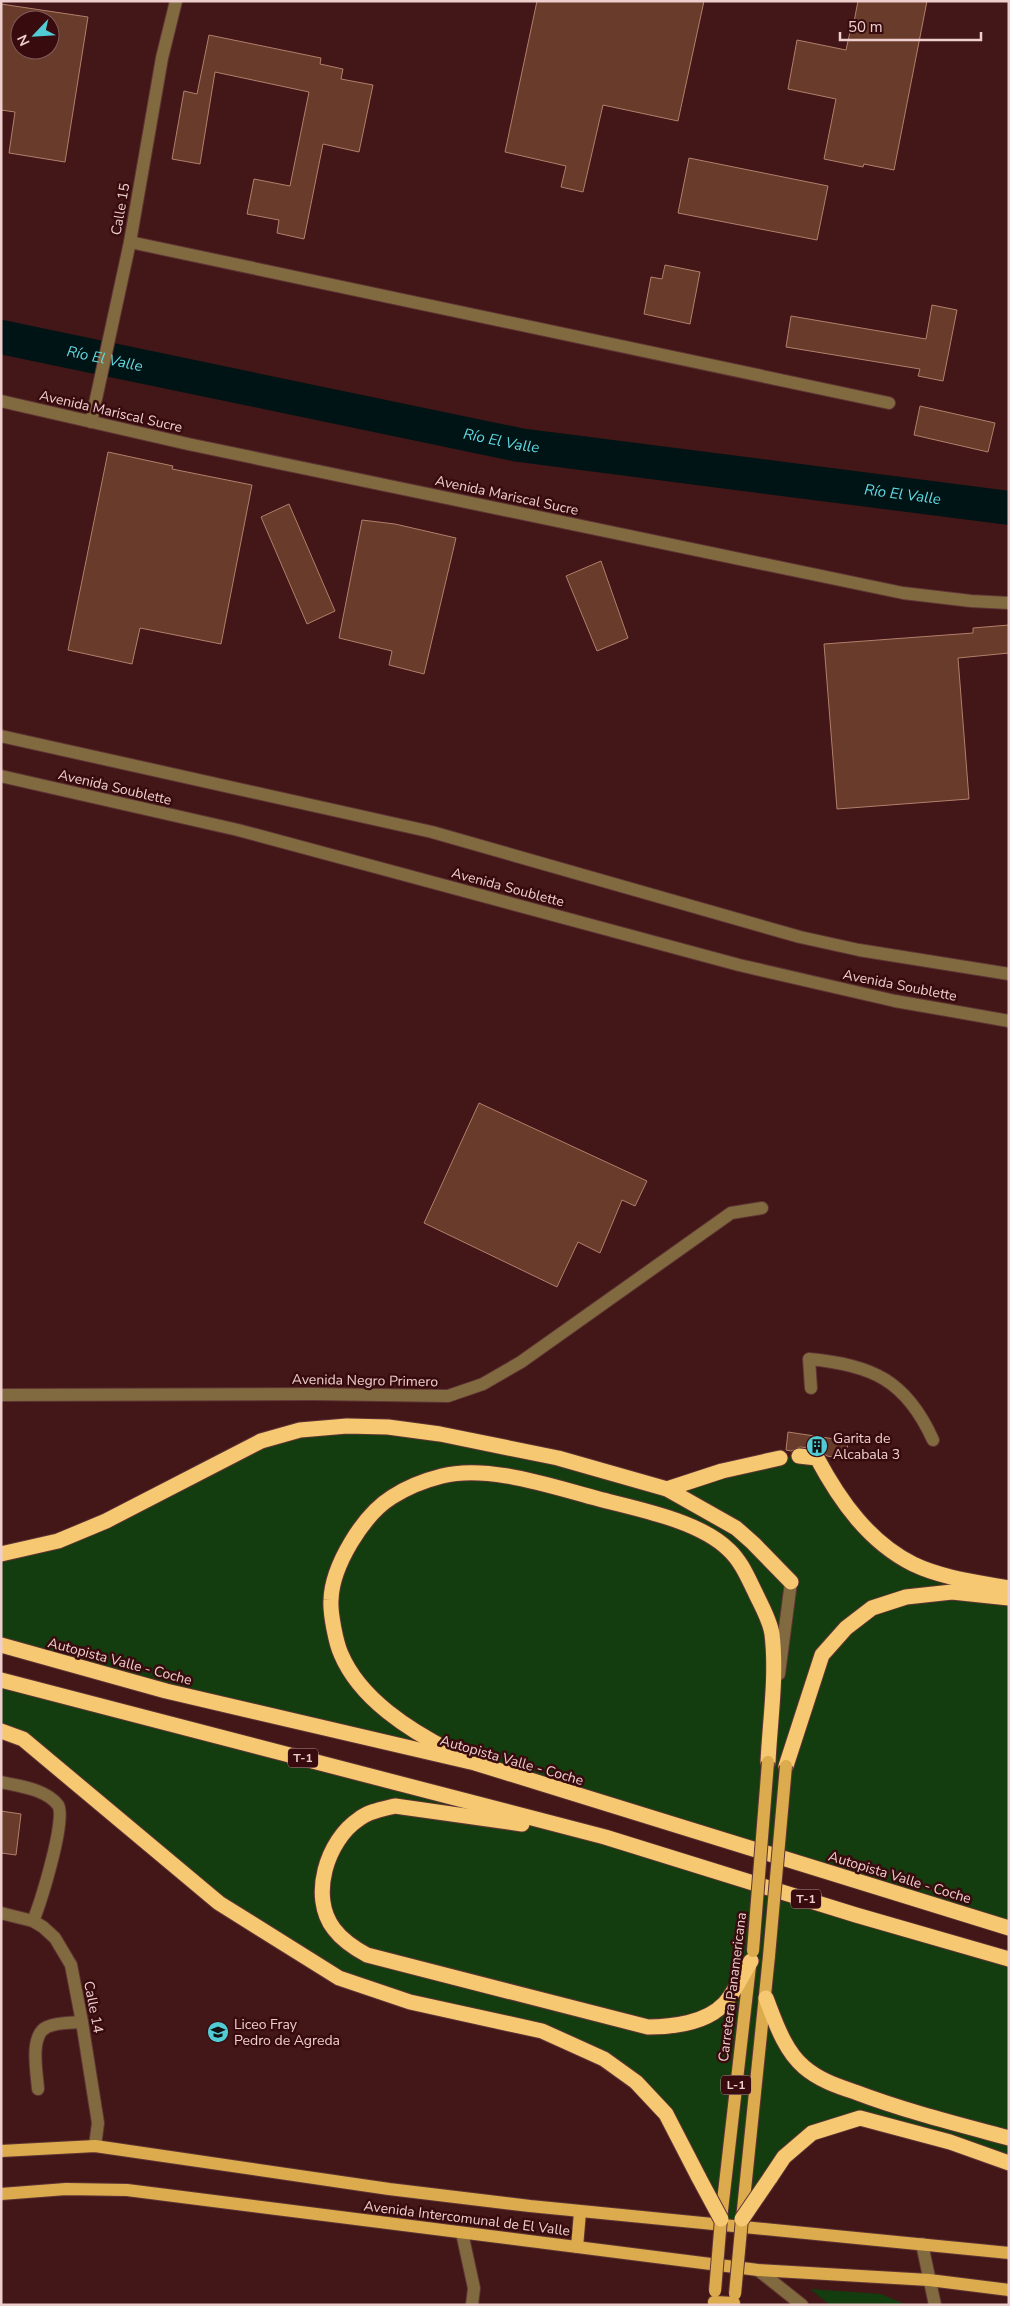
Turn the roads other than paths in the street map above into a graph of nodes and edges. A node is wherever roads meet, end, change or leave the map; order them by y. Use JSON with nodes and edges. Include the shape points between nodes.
{"nodes":[{"id":1,"x":176,"y":1,"type":"edge"},
{"id":2,"x":130,"y":242,"type":"junction"},
{"id":3,"x":1,"y":401,"type":"edge"},
{"id":4,"x":889,"y":403,"type":"dead end"},
{"id":5,"x":91,"y":421,"type":"junction"},
{"id":6,"x":1009,"y":603,"type":"edge"},
{"id":7,"x":1,"y":736,"type":"edge"},
{"id":8,"x":1,"y":776,"type":"edge"},
{"id":9,"x":1009,"y":974,"type":"edge"},
{"id":10,"x":1009,"y":1021,"type":"edge"},
{"id":11,"x":762,"y":1208,"type":"dead end"},
{"id":12,"x":811,"y":1388,"type":"dead end"},
{"id":13,"x":1,"y":1395,"type":"edge"},
{"id":14,"x":933,"y":1440,"type":"dead end"},
{"id":15,"x":800,"y":1456,"type":"dead end"},
{"id":16,"x":780,"y":1458,"type":"dead end"},
{"id":17,"x":667,"y":1489,"type":"junction"},
{"id":18,"x":1,"y":1554,"type":"edge"},
{"id":19,"x":790,"y":1582,"type":"joint"},
{"id":20,"x":1009,"y":1588,"type":"edge"},
{"id":21,"x":1009,"y":1598,"type":"edge"},
{"id":22,"x":1,"y":1645,"type":"edge"},
{"id":23,"x":1,"y":1680,"type":"edge"},
{"id":24,"x":1,"y":1731,"type":"edge"},
{"id":25,"x":768,"y":1762,"type":"junction"},
{"id":26,"x":475,"y":1764,"type":"junction"},
{"id":27,"x":786,"y":1766,"type":"joint"},
{"id":28,"x":1,"y":1782,"type":"edge"},
{"id":29,"x":605,"y":1837,"type":"junction"},
{"id":30,"x":1,"y":1912,"type":"edge"},
{"id":31,"x":33,"y":1921,"type":"junction"},
{"id":32,"x":1009,"y":1928,"type":"edge"},
{"id":33,"x":752,"y":1956,"type":"junction"},
{"id":34,"x":1009,"y":1959,"type":"edge"},
{"id":35,"x":766,"y":1998,"type":"junction"},
{"id":36,"x":82,"y":2022,"type":"junction"},
{"id":37,"x":38,"y":2089,"type":"dead end"},
{"id":38,"x":1009,"y":2138,"type":"edge"},
{"id":39,"x":95,"y":2146,"type":"junction"},
{"id":40,"x":1,"y":2152,"type":"edge"},
{"id":41,"x":1009,"y":2163,"type":"edge"},
{"id":42,"x":1,"y":2194,"type":"edge"},
{"id":43,"x":580,"y":2212,"type":"junction"},
{"id":44,"x":721,"y":2219,"type":"junction"},
{"id":45,"x":742,"y":2219,"type":"junction"},
{"id":46,"x":462,"y":2233,"type":"junction"},
{"id":47,"x":922,"y":2244,"type":"junction"},
{"id":48,"x":577,"y":2247,"type":"junction"},
{"id":49,"x":1009,"y":2253,"type":"edge"},
{"id":50,"x":758,"y":2270,"type":"junction"},
{"id":51,"x":929,"y":2280,"type":"junction"},
{"id":52,"x":1009,"y":2290,"type":"edge"},
{"id":53,"x":714,"y":2299,"type":"edge"},
{"id":54,"x":734,"y":2301,"type":"edge"},
{"id":55,"x":472,"y":2305,"type":"edge"},
{"id":56,"x":802,"y":2305,"type":"edge"},
{"id":57,"x":935,"y":2305,"type":"edge"}],
"edges":[{"from":1,"to":2,"type":"street","name":"Calle 15","via":[[162,58]]},
{"from":2,"to":4,"type":"street"},
{"from":2,"to":5,"type":"street","name":"Calle 15"},
{"from":3,"to":5,"type":"street","name":"Avenida Mariscal Sucre"},
{"from":5,"to":6,"type":"street","name":"Avenida Mariscal Sucre","via":[[903,593]]},
{"from":7,"to":9,"type":"street","via":[[432,832],[800,937],[859,950]]},
{"from":8,"to":10,"type":"street","name":"Avenida Soublette","via":[[238,830],[794,979]]},
{"from":11,"to":13,"type":"street","name":"Avenida Negro Primero","via":[[731,1213],[521,1362],[483,1384],[448,1396]]},
{"from":12,"to":14,"type":"street","via":[[809,1359],[842,1362],[864,1369],[884,1378],[912,1402]]},
{"from":15,"to":20,"type":"highway","via":[[817,1458],[859,1522],[890,1550],[913,1564],[934,1571]]},
{"from":16,"to":17,"type":"highway","via":[[722,1471]]},
{"from":17,"to":18,"type":"highway","via":[[558,1458],[432,1433],[347,1426],[300,1430],[261,1441],[114,1517],[58,1542]]},
{"from":17,"to":19,"type":"highway","via":[[736,1528]]},
{"from":19,"to":25,"type":"street","number":"L-1"},
{"from":21,"to":27,"type":"highway","via":[[952,1592],[906,1597],[872,1608],[846,1628],[822,1655]]},
{"from":22,"to":26,"type":"highway","name":"Autopista Valle - Coche","number":"T-1","via":[[166,1691]]},
{"from":23,"to":29,"type":"highway","number":"T-1"},
{"from":24,"to":44,"type":"highway","bridge":true,"via":[[23,1739],[219,1903],[339,1978],[410,2002],[542,2031],[604,2059],[636,2082],[666,2114]]},
{"from":25,"to":26,"type":"highway","via":[[774,1655],[772,1631],[744,1570],[729,1549],[706,1534],[663,1515],[501,1474],[443,1475],[391,1497],[372,1516],[347,1551],[330,1601],[340,1653],[372,1697],[432,1742]]},
{"from":25,"to":33,"type":"main road","name":"Carretera Panamericana","number":"L-1","bridge":true},
{"from":26,"to":32,"type":"highway","name":"Autopista Valle - Coche","number":"T-1"},
{"from":27,"to":35,"type":"main road","number":"L-1","bridge":true},
{"from":28,"to":31,"type":"street","via":[[35,1789],[59,1808],[60,1819],[51,1864]]},
{"from":29,"to":33,"type":"highway","via":[[395,1806],[358,1819],[342,1835],[331,1852],[322,1895],[333,1928],[349,1944],[367,1955],[648,2027],[689,2023],[724,2004]]},
{"from":29,"to":34,"type":"highway","number":"T-1"},
{"from":30,"to":31,"type":"street","name":"Calle 14"},
{"from":31,"to":36,"type":"street","name":"Calle 14","via":[[43,1926],[66,1953]]},
{"from":33,"to":44,"type":"main road","name":"Carretera Panamericana","number":"L-1"},
{"from":35,"to":38,"type":"highway","via":[[779,2031],[796,2059],[823,2080],[881,2102]]},
{"from":35,"to":45,"type":"main road","number":"L-1"},
{"from":36,"to":37,"type":"street","via":[[47,2027],[40,2032],[35,2042]]},
{"from":36,"to":39,"type":"street","name":"Calle 14","via":[[98,2122]]},
{"from":39,"to":40,"type":"main road","name":"Avenida Intercomunal de El Valle"},
{"from":39,"to":43,"type":"main road","name":"Avenida Intercomunal de El Valle","via":[[389,2189]]},
{"from":41,"to":45,"type":"highway","bridge":true,"via":[[950,2142],[860,2118],[812,2133],[784,2157]]},
{"from":42,"to":46,"type":"main road","name":"Avenida Intercomunal de El Valle","via":[[127,2190]]},
{"from":43,"to":47,"type":"main road","name":"Avenida Intercomunal de El Valle"},
{"from":43,"to":48,"type":"main road"},
{"from":44,"to":53,"type":"main road","name":"Carretera Panamericana","number":"L-1","bridge":true},
{"from":45,"to":54,"type":"main road","number":"L-1","bridge":true},
{"from":46,"to":48,"type":"main road","name":"Avenida Intercomunal de El Valle"},
{"from":46,"to":55,"type":"street","via":[[474,2288]]},
{"from":47,"to":49,"type":"main road","name":"Avenida Intercomunal de El Valle"},
{"from":47,"to":51,"type":"street"},
{"from":48,"to":50,"type":"main road","name":"Avenida Intercomunal de El Valle"},
{"from":50,"to":51,"type":"main road","name":"Avenida Intercomunal de El Valle"},
{"from":50,"to":56,"type":"street"},
{"from":51,"to":52,"type":"main road","name":"Avenida Intercomunal de El Valle"},
{"from":51,"to":57,"type":"street"},
{"from":53,"to":54,"type":"main road"}]}
